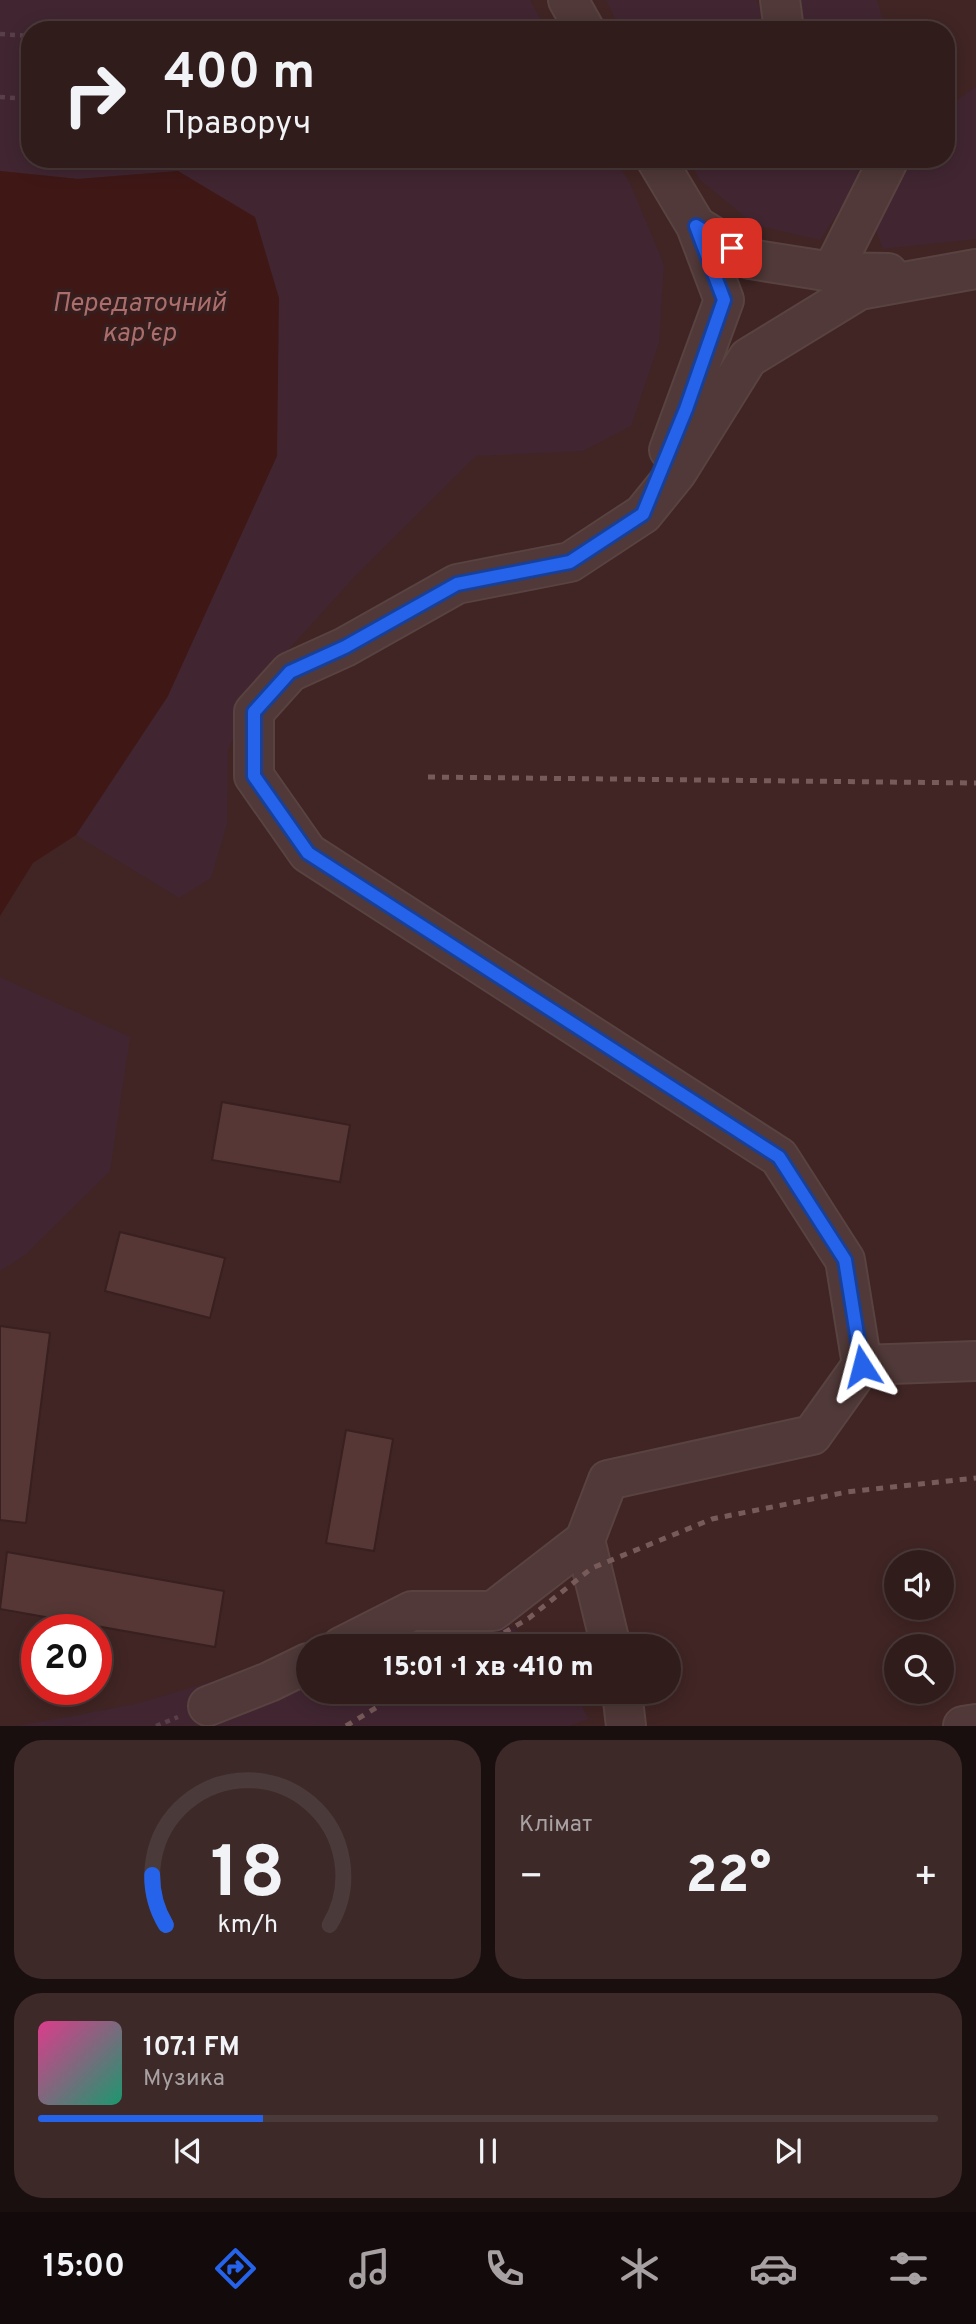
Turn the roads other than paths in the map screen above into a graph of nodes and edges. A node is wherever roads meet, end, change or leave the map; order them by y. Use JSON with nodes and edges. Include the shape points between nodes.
{"nodes":[{"id":1,"x":568,"y":0,"type":"edge"},
{"id":2,"x":780,"y":0,"type":"edge"},
{"id":3,"x":579,"y":21,"type":"edge"},
{"id":4,"x":783,"y":21,"type":"edge"},
{"id":5,"x":661,"y":168,"type":"edge"},
{"id":6,"x":877,"y":168,"type":"edge"},
{"id":7,"x":696,"y":226,"type":"junction"},
{"id":8,"x":959,"y":271,"type":"edge"},
{"id":9,"x":832,"y":272,"type":"junction"},
{"id":10,"x":643,"y":514,"type":"junction"},
{"id":11,"x":976,"y":1361,"type":"edge"},
{"id":12,"x":862,"y":1366,"type":"junction"},
{"id":13,"x":585,"y":1540,"type":"junction"},
{"id":14,"x":367,"y":1634,"type":"edge"},
{"id":15,"x":608,"y":1634,"type":"edge"},
{"id":16,"x":296,"y":1669,"type":"edge"},
{"id":17,"x":208,"y":1706,"type":"dead end"},
{"id":18,"x":976,"y":1724,"type":"edge"},
{"id":19,"x":963,"y":1726,"type":"edge"}],
"edges":[{"from":1,"to":3,"type":"lane"},
{"from":2,"to":4,"type":"lane"},
{"from":5,"to":7,"type":"lane"},
{"from":6,"to":9,"type":"lane"},
{"from":7,"to":9,"type":"lane","via":[[750,259]]},
{"from":7,"to":10,"type":"lane","via":[[724,300]]},
{"from":8,"to":9,"type":"lane"},
{"from":8,"to":10,"type":"lane","via":[[859,290],[747,358],[677,472]]},
{"from":10,"to":12,"type":"lane","via":[[570,562],[457,584],[345,647],[290,672],[254,712],[254,776],[308,853],[779,1157],[845,1260]]},
{"from":11,"to":12,"type":"lane"},
{"from":12,"to":13,"type":"lane","via":[[813,1435],[608,1480]]},
{"from":13,"to":14,"type":"lane","via":[[493,1611],[412,1611]]},
{"from":13,"to":15,"type":"lane"},
{"from":16,"to":17,"type":"lane"},
{"from":18,"to":19,"type":"lane"}]}
